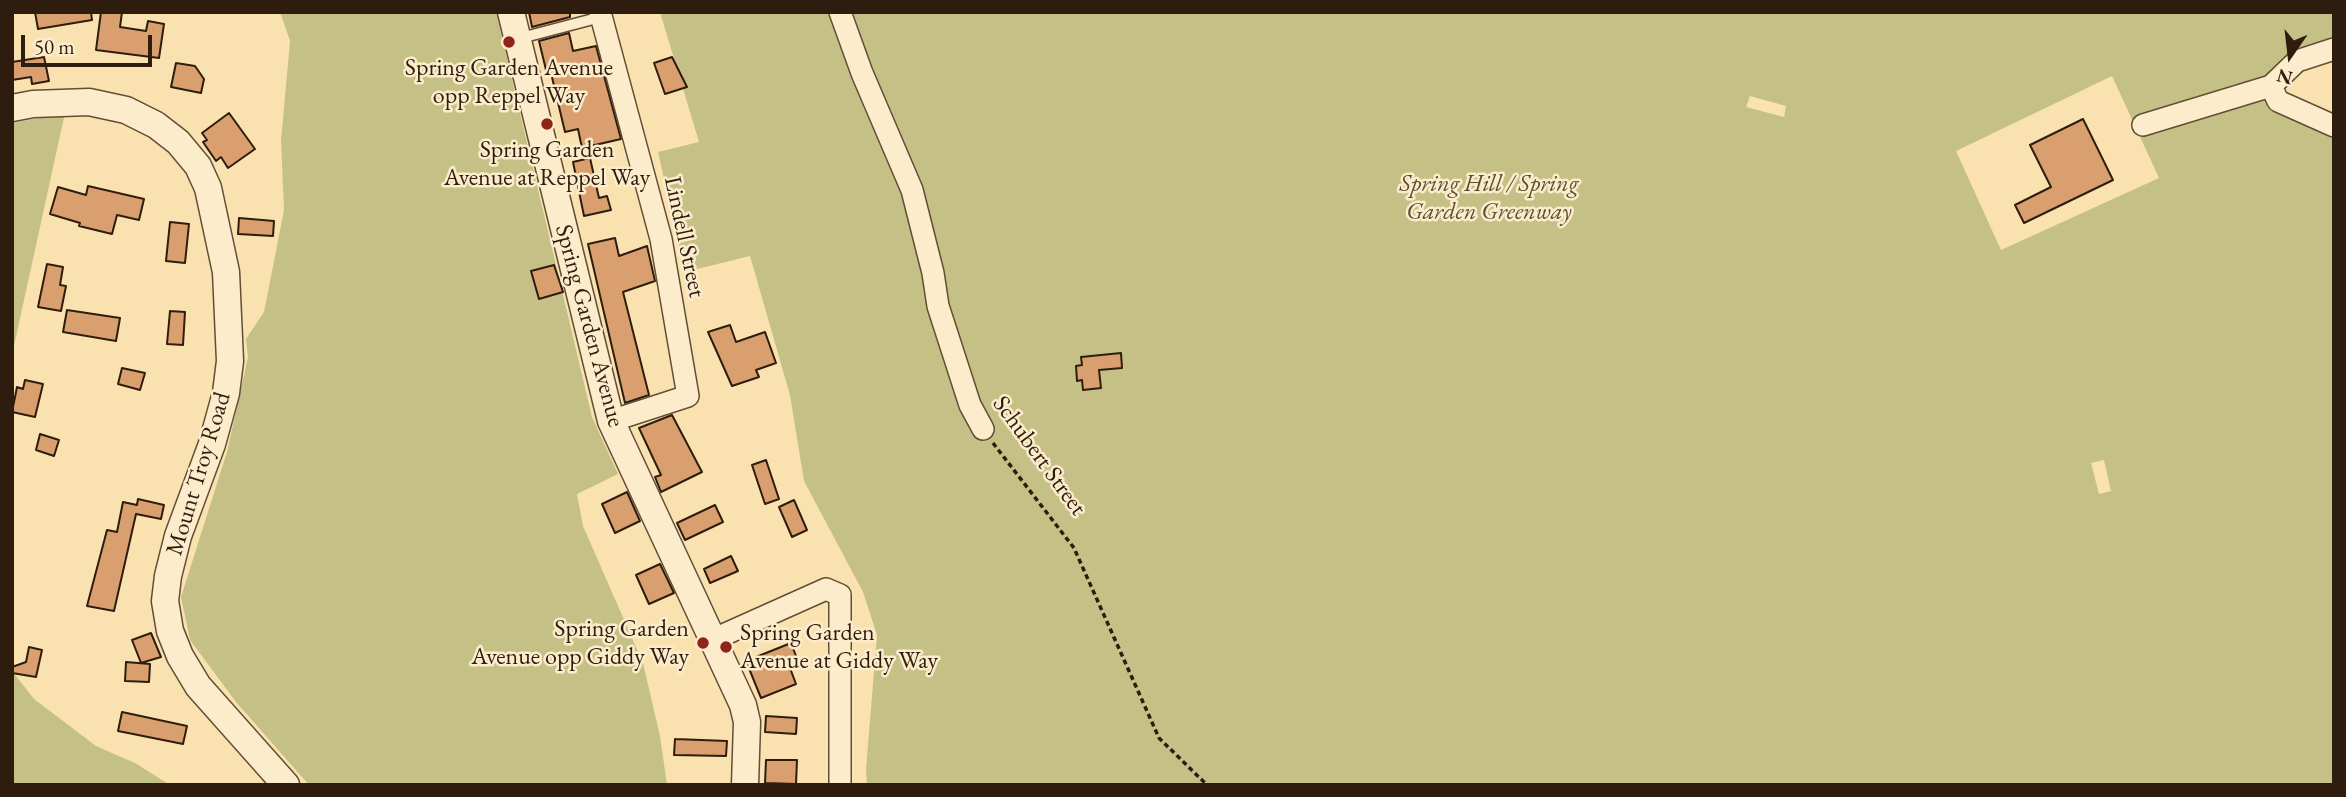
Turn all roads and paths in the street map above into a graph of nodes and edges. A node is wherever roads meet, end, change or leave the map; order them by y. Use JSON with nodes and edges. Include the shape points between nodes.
{"nodes":[{"id":1,"x":511,"y":12,"type":"edge"},
{"id":2,"x":840,"y":12,"type":"edge"},
{"id":3,"x":601,"y":14,"type":"edge"},
{"id":4,"x":517,"y":39,"type":"junction"},
{"id":5,"x":2334,"y":49,"type":"edge"},
{"id":6,"x":2272,"y":86,"type":"junction"},
{"id":7,"x":12,"y":108,"type":"edge"},
{"id":8,"x":2143,"y":125,"type":"dead end"},
{"id":9,"x":2334,"y":126,"type":"edge"},
{"id":10,"x":611,"y":421,"type":"junction"},
{"id":11,"x":983,"y":429,"type":"joint"},
{"id":12,"x":712,"y":640,"type":"junction"},
{"id":13,"x":286,"y":785,"type":"edge"},
{"id":14,"x":745,"y":785,"type":"edge"},
{"id":15,"x":840,"y":785,"type":"edge"},
{"id":16,"x":1207,"y":785,"type":"edge"}],
"edges":[{"from":1,"to":4,"type":"street","name":"Spring Garden Avenue"},
{"from":2,"to":11,"type":"street","name":"Schubert Street","via":[[912,190],[937,306],[970,405]]},
{"from":3,"to":4,"type":"lane"},
{"from":3,"to":10,"type":"street","name":"Lindell Street","via":[[661,239],[688,396]]},
{"from":4,"to":10,"type":"street","name":"Spring Garden Avenue"},
{"from":5,"to":6,"type":"street","via":[[2298,61]]},
{"from":6,"to":8,"type":"street"},
{"from":6,"to":9,"type":"street","via":[[2278,101]]},
{"from":7,"to":13,"type":"street","name":"Mount Troy Road","via":[[89,102],[126,110],[178,142],[198,166],[208,188],[226,272],[230,361],[212,444],[167,576],[165,601],[170,631],[198,686]]},
{"from":10,"to":12,"type":"street","name":"Spring Garden Avenue"},
{"from":11,"to":16,"type":"path","name":"Schubert Street","via":[[1074,548],[1159,738]]},
{"from":12,"to":14,"type":"street","name":"Spring Garden Avenue","via":[[747,722]]},
{"from":12,"to":15,"type":"street","via":[[826,589],[840,595]]}]}
